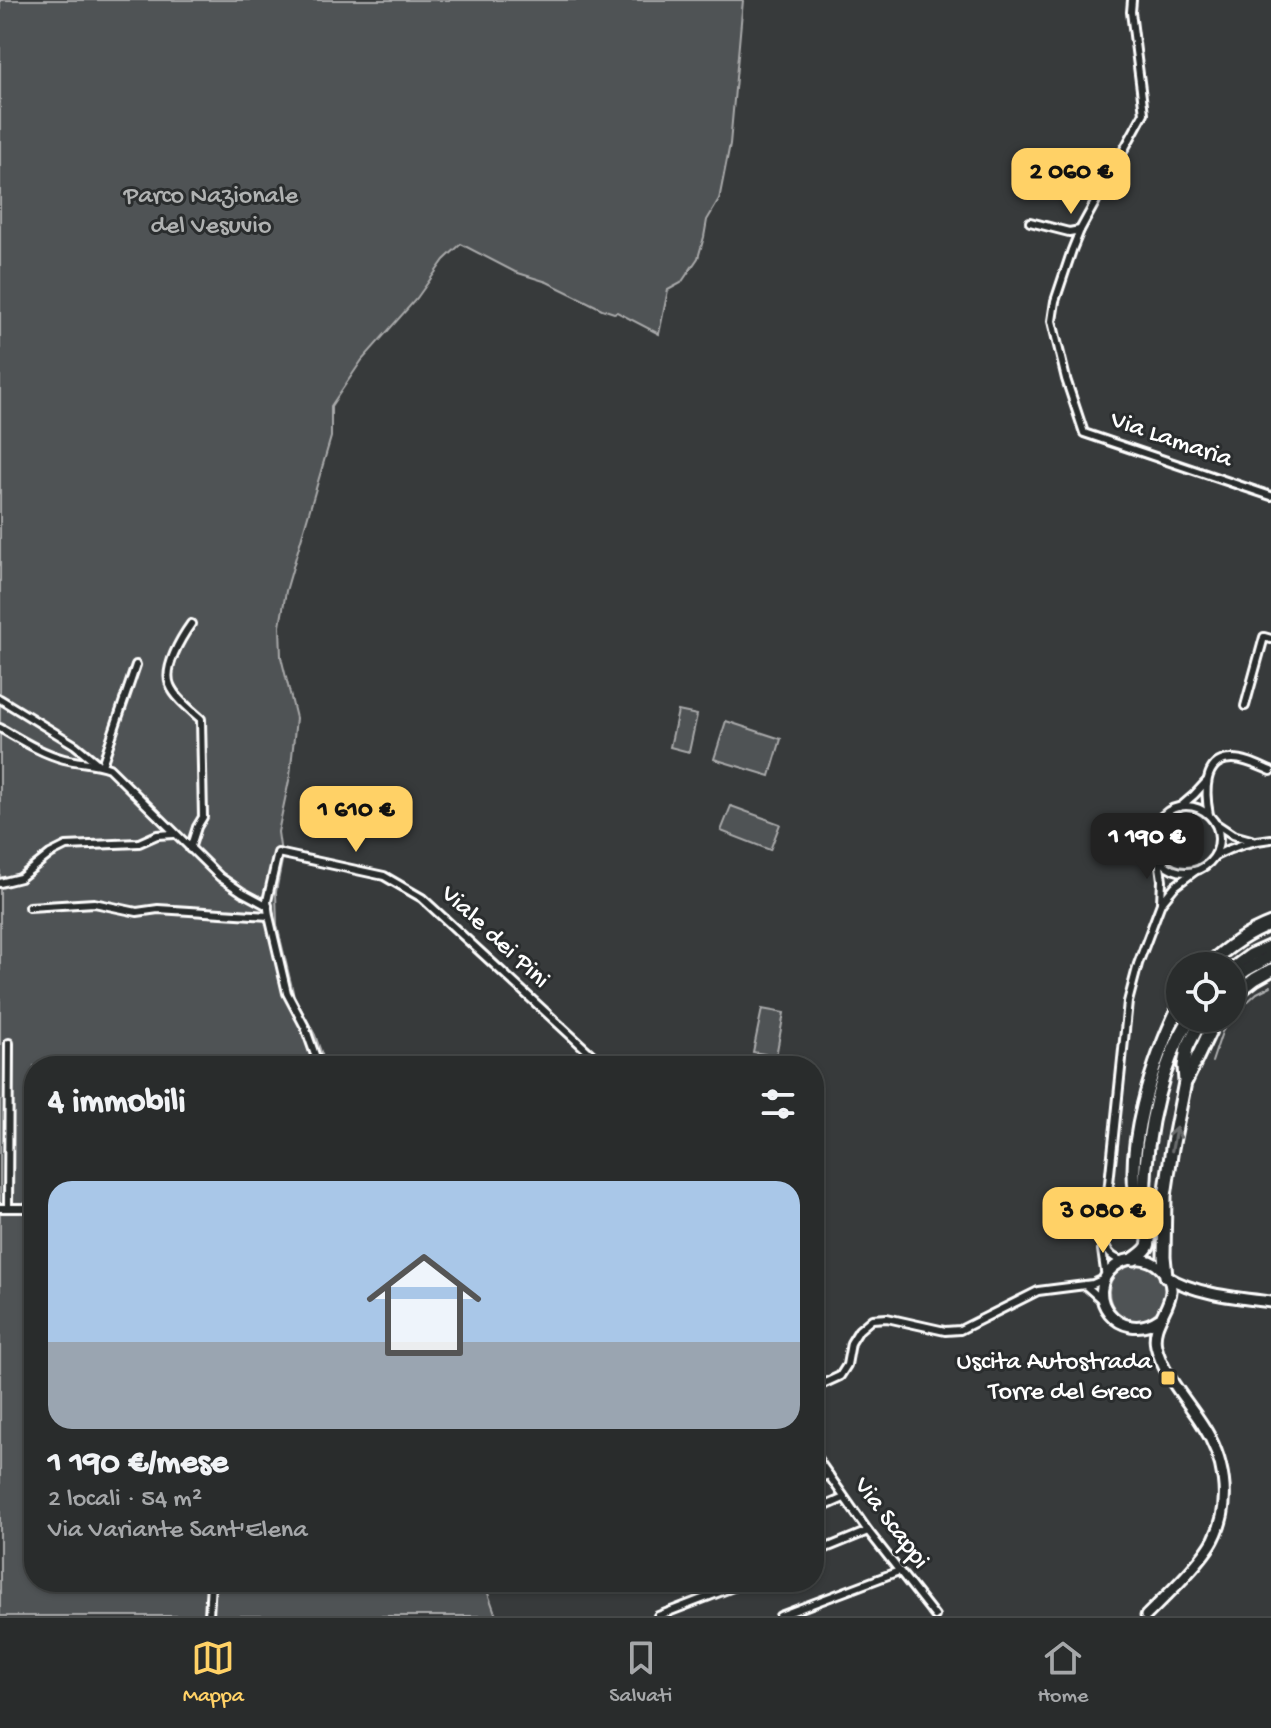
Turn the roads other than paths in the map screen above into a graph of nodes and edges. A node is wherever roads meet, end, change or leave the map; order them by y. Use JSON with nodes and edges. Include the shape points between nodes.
{"nodes":[{"id":1,"x":1132,"y":0,"type":"edge"},
{"id":2,"x":1030,"y":222,"type":"dead end"},
{"id":3,"x":1080,"y":230,"type":"junction"},
{"id":4,"x":1271,"y":496,"type":"edge"},
{"id":5,"x":191,"y":624,"type":"dead end"},
{"id":6,"x":1271,"y":639,"type":"edge"},
{"id":7,"x":136,"y":665,"type":"dead end"},
{"id":8,"x":0,"y":699,"type":"edge"},
{"id":9,"x":1245,"y":706,"type":"dead end"},
{"id":10,"x":0,"y":728,"type":"edge"},
{"id":11,"x":100,"y":765,"type":"junction"},
{"id":12,"x":1271,"y":771,"type":"edge"},
{"id":13,"x":1206,"y":782,"type":"junction"},
{"id":14,"x":1178,"y":808,"type":"junction"},
{"id":15,"x":1209,"y":816,"type":"junction"},
{"id":16,"x":1214,"y":823,"type":"junction"},
{"id":17,"x":174,"y":834,"type":"junction"},
{"id":18,"x":1271,"y":839,"type":"edge"},
{"id":19,"x":1251,"y":840,"type":"junction"},
{"id":20,"x":190,"y":849,"type":"junction"},
{"id":21,"x":1158,"y":855,"type":"junction"},
{"id":22,"x":1215,"y":856,"type":"junction"},
{"id":23,"x":1195,"y":871,"type":"junction"},
{"id":24,"x":0,"y":883,"type":"edge"},
{"id":25,"x":1161,"y":903,"type":"junction"},
{"id":26,"x":268,"y":906,"type":"junction"},
{"id":27,"x":29,"y":907,"type":"dead end"},
{"id":28,"x":269,"y":916,"type":"junction"},
{"id":29,"x":1271,"y":924,"type":"edge"},
{"id":30,"x":1271,"y":946,"type":"edge"},
{"id":31,"x":1223,"y":952,"type":"edge"},
{"id":32,"x":1271,"y":956,"type":"edge"},
{"id":33,"x":1246,"y":959,"type":"edge"},
{"id":34,"x":1246,"y":970,"type":"edge"},
{"id":35,"x":1271,"y":970,"type":"edge"},
{"id":36,"x":1246,"y":986,"type":"edge"},
{"id":37,"x":1169,"y":1032,"type":"edge"},
{"id":38,"x":1183,"y":1032,"type":"edge"},
{"id":39,"x":1195,"y":1032,"type":"edge"},
{"id":40,"x":1209,"y":1032,"type":"edge"},
{"id":41,"x":9,"y":1043,"type":"dead end"},
{"id":42,"x":315,"y":1056,"type":"edge"},
{"id":43,"x":593,"y":1056,"type":"edge"},
{"id":44,"x":1185,"y":1082,"type":"junction"},
{"id":45,"x":8,"y":1207,"type":"junction"},
{"id":46,"x":0,"y":1208,"type":"edge"},
{"id":47,"x":24,"y":1208,"type":"edge"},
{"id":48,"x":1146,"y":1225,"type":"junction"},
{"id":49,"x":1103,"y":1241,"type":"junction"},
{"id":50,"x":1129,"y":1260,"type":"junction"},
{"id":51,"x":1166,"y":1276,"type":"junction"},
{"id":52,"x":1106,"y":1278,"type":"junction"},
{"id":53,"x":1085,"y":1285,"type":"junction"},
{"id":54,"x":1199,"y":1290,"type":"junction"},
{"id":55,"x":1170,"y":1300,"type":"junction"},
{"id":56,"x":1103,"y":1302,"type":"junction"},
{"id":57,"x":1271,"y":1302,"type":"edge"},
{"id":58,"x":1159,"y":1319,"type":"junction"},
{"id":59,"x":1137,"y":1327,"type":"junction"},
{"id":60,"x":1156,"y":1345,"type":"junction"},
{"id":61,"x":824,"y":1383,"type":"edge"},
{"id":62,"x":824,"y":1468,"type":"edge"},
{"id":63,"x":829,"y":1475,"type":"junction"},
{"id":64,"x":824,"y":1477,"type":"edge"},
{"id":65,"x":844,"y":1498,"type":"junction"},
{"id":66,"x":824,"y":1507,"type":"edge"},
{"id":67,"x":868,"y":1531,"type":"junction"},
{"id":68,"x":824,"y":1549,"type":"edge"},
{"id":69,"x":899,"y":1571,"type":"junction"},
{"id":70,"x":210,"y":1592,"type":"edge"},
{"id":71,"x":720,"y":1592,"type":"edge"},
{"id":72,"x":209,"y":1616,"type":"edge"},
{"id":73,"x":658,"y":1616,"type":"edge"},
{"id":74,"x":780,"y":1616,"type":"edge"},
{"id":75,"x":935,"y":1616,"type":"edge"},
{"id":76,"x":1146,"y":1616,"type":"edge"}],
"edges":[{"from":1,"to":3,"type":"street","name":"Via Lamaria","via":[[1144,113]]},
{"from":2,"to":3,"type":"street"},
{"from":3,"to":4,"type":"street","name":"Via Lamaria","via":[[1052,321],[1084,433]]},
{"from":5,"to":20,"type":"street","via":[[179,642],[169,677],[174,691],[201,719],[203,817]]},
{"from":6,"to":9,"type":"street","via":[[1264,637]]},
{"from":7,"to":11,"type":"street"},
{"from":8,"to":11,"type":"street"},
{"from":10,"to":11,"type":"street","via":[[46,753]]},
{"from":11,"to":17,"type":"street"},
{"from":12,"to":13,"type":"street","via":[[1231,758],[1217,764]]},
{"from":13,"to":14,"type":"street"},
{"from":13,"to":15,"type":"street"},
{"from":14,"to":15,"type":"street","via":[[1195,808]]},
{"from":14,"to":21,"type":"street","via":[[1163,816],[1155,830]]},
{"from":15,"to":16,"type":"street"},
{"from":16,"to":19,"type":"street"},
{"from":16,"to":22,"type":"street","via":[[1219,839]]},
{"from":17,"to":20,"type":"street"},
{"from":17,"to":24,"type":"street","via":[[139,843],[71,845],[20,878]]},
{"from":18,"to":19,"type":"street"},
{"from":19,"to":22,"type":"street"},
{"from":20,"to":26,"type":"street","via":[[220,877]]},
{"from":21,"to":23,"type":"street","via":[[1170,868]]},
{"from":21,"to":25,"type":"street"},
{"from":22,"to":23,"type":"street"},
{"from":23,"to":25,"type":"street"},
{"from":25,"to":49,"type":"street","via":[[1128,1002]]},
{"from":26,"to":28,"type":"street","name":"Viale dei Pini"},
{"from":26,"to":43,"type":"street","name":"Viale dei Pini","via":[[278,853],[384,876],[422,898]]},
{"from":27,"to":28,"type":"street","via":[[94,903],[137,912]]},
{"from":28,"to":42,"type":"street","name":"Viale dei Pini","via":[[287,993]]},
{"from":29,"to":31,"type":"highway"},
{"from":30,"to":33,"type":"highway"},
{"from":32,"to":34,"type":"highway"},
{"from":35,"to":36,"type":"highway"},
{"from":37,"to":48,"type":"highway","via":[[1148,1089],[1138,1140],[1134,1182]]},
{"from":38,"to":48,"type":"highway","via":[[1154,1110],[1144,1196]]},
{"from":39,"to":44,"type":"highway","via":[[1187,1048]]},
{"from":40,"to":44,"type":"highway"},
{"from":41,"to":45,"type":"street"},
{"from":51,"to":44,"type":"highway","one_way":true,"via":[[1165,1196]]},
{"from":45,"to":46,"type":"street"},
{"from":45,"to":47,"type":"street"},
{"from":48,"to":50,"type":"highway","via":[[1149,1244]]},
{"from":49,"to":50,"type":"street","via":[[1115,1259]]},
{"from":49,"to":52,"type":"street"},
{"from":50,"to":51,"type":"street","via":[[1152,1262]]},
{"from":50,"to":52,"type":"street","via":[[1116,1265]]},
{"from":51,"to":54,"type":"street"},
{"from":51,"to":55,"type":"street"},
{"from":52,"to":53,"type":"street"},
{"from":52,"to":56,"type":"street"},
{"from":53,"to":56,"type":"street"},
{"from":53,"to":61,"type":"street","via":[[1038,1291],[960,1330],[872,1319],[851,1343],[840,1376]]},
{"from":54,"to":55,"type":"street","via":[[1183,1291]]},
{"from":54,"to":57,"type":"street"},
{"from":55,"to":58,"type":"street"},
{"from":56,"to":59,"type":"street","via":[[1116,1321]]},
{"from":58,"to":59,"type":"street"},
{"from":58,"to":60,"type":"street"},
{"from":59,"to":60,"type":"street"},
{"from":60,"to":76,"type":"street","via":[[1218,1453],[1224,1499],[1220,1523],[1202,1557]]},
{"from":62,"to":63,"type":"street","name":"Via Scappi"},
{"from":63,"to":64,"type":"street"},
{"from":63,"to":65,"type":"street","name":"Via Scappi"},
{"from":65,"to":66,"type":"street"},
{"from":65,"to":67,"type":"street","name":"Via Scappi"},
{"from":67,"to":68,"type":"street"},
{"from":67,"to":69,"type":"street","name":"Via Scappi"},
{"from":69,"to":74,"type":"street"},
{"from":69,"to":75,"type":"street","name":"Via Scappi"},
{"from":70,"to":72,"type":"street"},
{"from":71,"to":73,"type":"street"}]}
